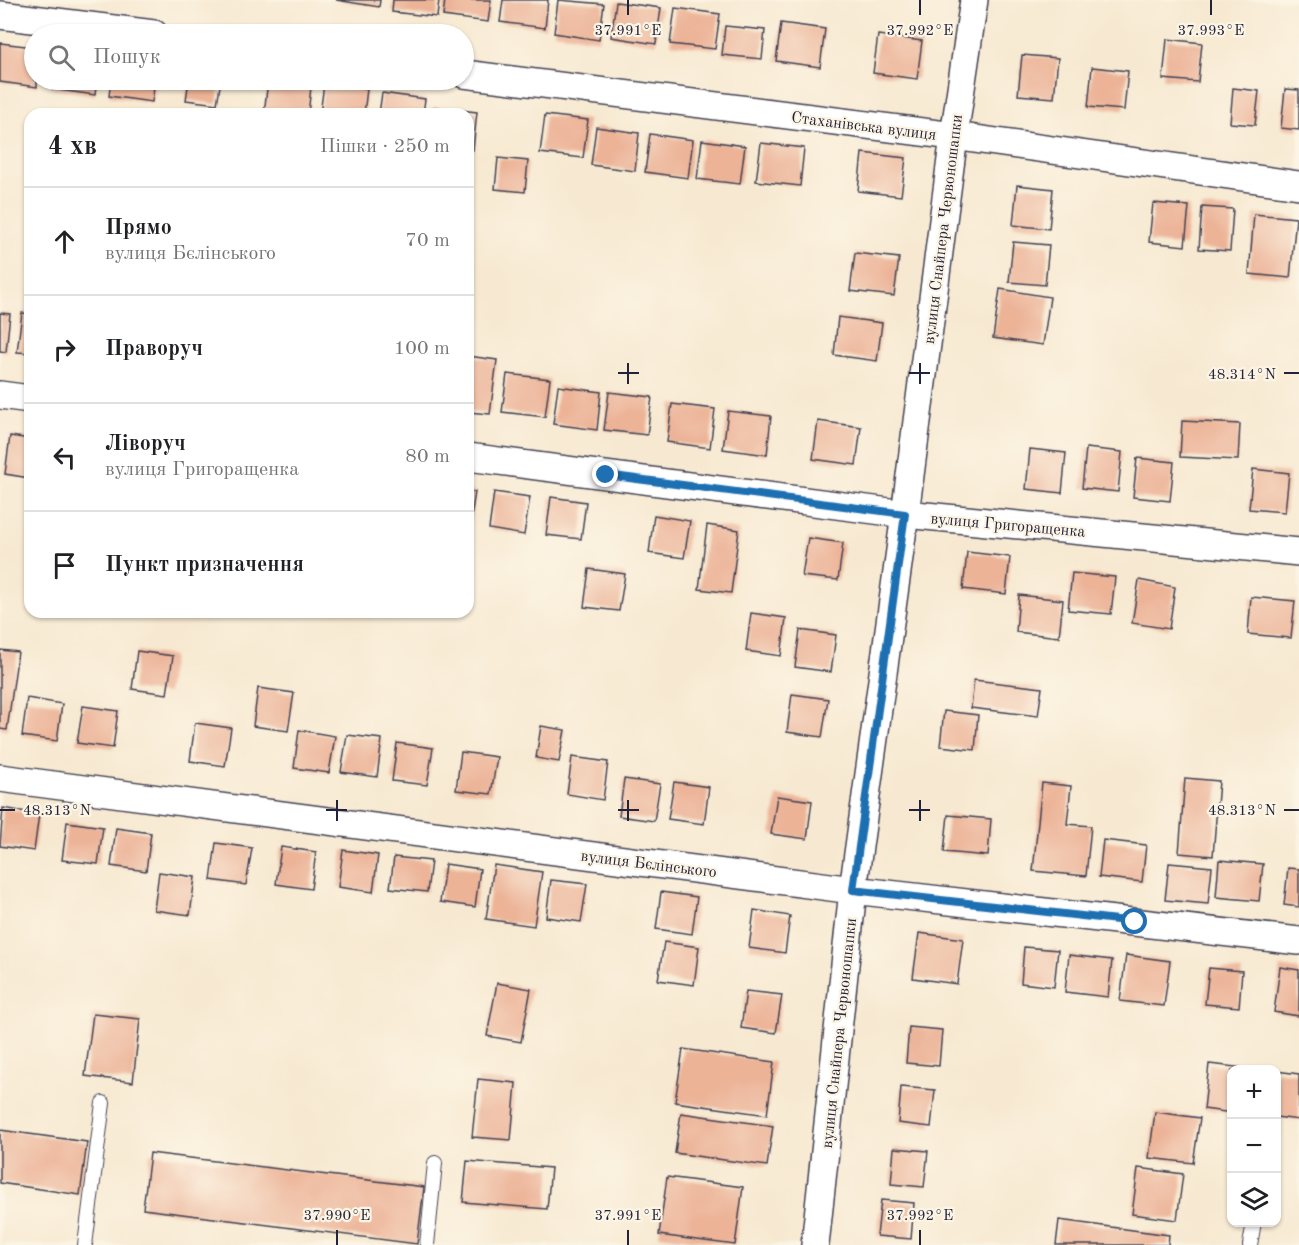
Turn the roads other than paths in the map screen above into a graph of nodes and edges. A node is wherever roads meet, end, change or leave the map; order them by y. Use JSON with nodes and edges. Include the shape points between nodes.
{"nodes":[{"id":1,"x":974,"y":0,"type":"edge"},
{"id":2,"x":0,"y":15,"type":"edge"},
{"id":3,"x":73,"y":24,"type":"edge"},
{"id":4,"x":474,"y":75,"type":"edge"},
{"id":5,"x":954,"y":136,"type":"junction"},
{"id":6,"x":1299,"y":185,"type":"edge"},
{"id":7,"x":0,"y":396,"type":"edge"},
{"id":8,"x":24,"y":398,"type":"edge"},
{"id":9,"x":474,"y":458,"type":"edge"},
{"id":10,"x":905,"y":514,"type":"junction"},
{"id":11,"x":1299,"y":552,"type":"edge"},
{"id":12,"x":0,"y":778,"type":"edge"},
{"id":13,"x":853,"y":890,"type":"junction"},
{"id":14,"x":1299,"y":941,"type":"edge"},
{"id":15,"x":103,"y":1103,"type":"dead end"},
{"id":16,"x":435,"y":1163,"type":"dead end"},
{"id":17,"x":1253,"y":1227,"type":"edge"},
{"id":18,"x":86,"y":1245,"type":"edge"},
{"id":19,"x":427,"y":1245,"type":"edge"},
{"id":20,"x":814,"y":1245,"type":"edge"},
{"id":21,"x":1250,"y":1245,"type":"edge"}],
"edges":[{"from":1,"to":5,"type":"street","name":"вулиця Снайпера Червоношапки"},
{"from":2,"to":3,"type":"street"},
{"from":4,"to":5,"type":"street","name":"Стаханівська вулиця"},
{"from":5,"to":6,"type":"street","name":"Стаханівська вулиця"},
{"from":5,"to":10,"type":"street","name":"вулиця Снайпера Червоношапки"},
{"from":7,"to":8,"type":"street"},
{"from":9,"to":10,"type":"street","name":"вулиця Григоращенка"},
{"from":10,"to":11,"type":"street","name":"вулиця Григоращенка"},
{"from":10,"to":13,"type":"street","name":"вулиця Снайпера Червоношапки"},
{"from":12,"to":13,"type":"street","name":"вулиця Бєлінського"},
{"from":13,"to":14,"type":"street","name":"вулиця Бєлінського"},
{"from":13,"to":20,"type":"street","name":"вулиця Снайпера Червоношапки"},
{"from":15,"to":18,"type":"lane"},
{"from":16,"to":19,"type":"lane"},
{"from":17,"to":21,"type":"lane"}]}
